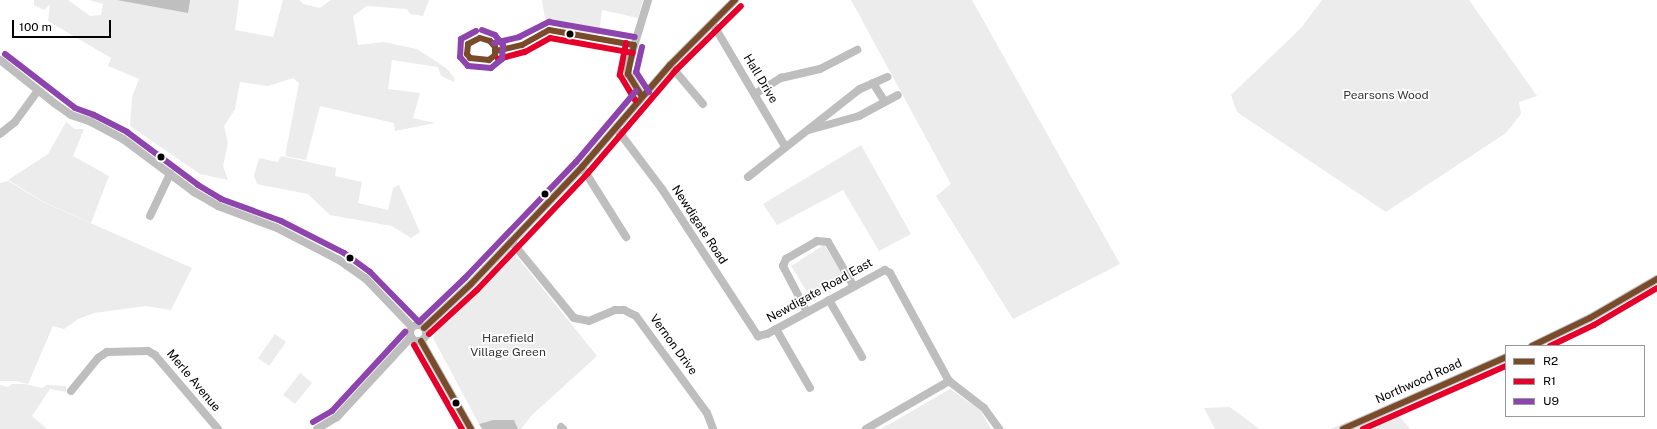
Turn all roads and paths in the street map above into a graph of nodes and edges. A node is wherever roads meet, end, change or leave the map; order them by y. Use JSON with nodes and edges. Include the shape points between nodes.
{"nodes":[{"id":1,"x":648,"y":0,"type":"edge"},
{"id":2,"x":736,"y":0,"type":"edge"},
{"id":3,"x":713,"y":24,"type":"junction"},
{"id":4,"x":857,"y":50,"type":"dead end"},
{"id":5,"x":0,"y":60,"type":"edge"},
{"id":6,"x":670,"y":66,"type":"junction"},
{"id":7,"x":887,"y":77,"type":"dead end"},
{"id":8,"x":873,"y":83,"type":"junction"},
{"id":9,"x":37,"y":92,"type":"junction"},
{"id":10,"x":755,"y":94,"type":"junction"},
{"id":11,"x":898,"y":95,"type":"dead end"},
{"id":12,"x":642,"y":96,"type":"junction"},
{"id":13,"x":885,"y":102,"type":"junction"},
{"id":14,"x":703,"y":104,"type":"dead end"},
{"id":15,"x":616,"y":128,"type":"junction"},
{"id":16,"x":805,"y":132,"type":"junction"},
{"id":17,"x":0,"y":134,"type":"edge"},
{"id":18,"x":785,"y":146,"type":"junction"},
{"id":19,"x":582,"y":167,"type":"junction"},
{"id":20,"x":170,"y":174,"type":"junction"},
{"id":21,"x":748,"y":177,"type":"dead end"},
{"id":22,"x":150,"y":216,"type":"dead end"},
{"id":23,"x":626,"y":237,"type":"dead end"},
{"id":24,"x":511,"y":241,"type":"junction"},
{"id":25,"x":1657,"y":279,"type":"edge"},
{"id":26,"x":853,"y":286,"type":"junction"},
{"id":27,"x":829,"y":300,"type":"junction"},
{"id":28,"x":807,"y":312,"type":"junction"},
{"id":29,"x":412,"y":327,"type":"junction"},
{"id":30,"x":424,"y":328,"type":"junction"},
{"id":31,"x":776,"y":330,"type":"junction"},
{"id":32,"x":758,"y":336,"type":"joint"},
{"id":33,"x":411,"y":337,"type":"junction"},
{"id":34,"x":421,"y":340,"type":"junction"},
{"id":35,"x":1534,"y":345,"type":"edge"},
{"id":36,"x":862,"y":357,"type":"dead end"},
{"id":37,"x":1505,"y":357,"type":"edge"},
{"id":38,"x":949,"y":381,"type":"junction"},
{"id":39,"x":810,"y":388,"type":"dead end"},
{"id":40,"x":71,"y":391,"type":"dead end"},
{"id":41,"x":218,"y":429,"type":"edge"},
{"id":42,"x":317,"y":429,"type":"edge"},
{"id":43,"x":471,"y":429,"type":"edge"},
{"id":44,"x":713,"y":429,"type":"edge"},
{"id":45,"x":866,"y":429,"type":"edge"},
{"id":46,"x":999,"y":429,"type":"edge"},
{"id":47,"x":1343,"y":429,"type":"edge"}],
"edges":[{"from":1,"to":12,"type":"street","via":[[628,66],[628,74]]},
{"from":2,"to":3,"type":"street"},
{"from":3,"to":6,"type":"street"},
{"from":3,"to":10,"type":"street","name":"Hall Drive"},
{"from":4,"to":10,"type":"street","via":[[820,69],[781,78]]},
{"from":5,"to":9,"type":"street"},
{"from":6,"to":12,"type":"street"},
{"from":6,"to":14,"type":"street"},
{"from":7,"to":8,"type":"street"},
{"from":8,"to":13,"type":"street"},
{"from":8,"to":16,"type":"street","via":[[860,89]]},
{"from":9,"to":17,"type":"street","via":[[16,122]]},
{"from":9,"to":20,"type":"street","via":[[71,115],[91,122],[123,139]]},
{"from":10,"to":18,"type":"street","name":"Hall Drive"},
{"from":11,"to":13,"type":"street"},
{"from":12,"to":15,"type":"street"},
{"from":13,"to":16,"type":"street","via":[[859,116]]},
{"from":15,"to":19,"type":"street"},
{"from":15,"to":32,"type":"street","name":"Newdigate Road","via":[[662,188]]},
{"from":16,"to":18,"type":"street"},
{"from":18,"to":21,"type":"street"},
{"from":19,"to":23,"type":"street"},
{"from":19,"to":24,"type":"street"},
{"from":20,"to":22,"type":"street"},
{"from":20,"to":29,"type":"street","via":[[218,206],[277,228],[339,260],[366,278]]},
{"from":24,"to":30,"type":"street","via":[[471,284]]},
{"from":24,"to":44,"type":"street","name":"Vernon Drive","via":[[574,318],[589,321],[615,310],[624,310],[636,316],[707,413]]},
{"from":25,"to":35,"type":"street","via":[[1590,318]]},
{"from":26,"to":27,"type":"street","name":"Newdigate Road East"},
{"from":26,"to":28,"type":"street","via":[[828,242],[817,241],[786,259],[783,266]]},
{"from":26,"to":38,"type":"street","name":"Newdigate Road East","via":[[879,271],[890,273]]},
{"from":27,"to":28,"type":"street","name":"Newdigate Road East"},
{"from":27,"to":36,"type":"street"},
{"from":28,"to":31,"type":"street","name":"Newdigate Road East"},
{"from":29,"to":30,"type":"street","via":[[417,325]]},
{"from":29,"to":33,"type":"street"},
{"from":30,"to":34,"type":"street","via":[[426,335]]},
{"from":31,"to":32,"type":"street","name":"Newdigate Road East"},
{"from":31,"to":39,"type":"street"},
{"from":33,"to":34,"type":"street"},
{"from":33,"to":42,"type":"street","via":[[337,417]]},
{"from":34,"to":43,"type":"street"},
{"from":37,"to":47,"type":"street","name":"Northwood Road"},
{"from":38,"to":45,"type":"street"},
{"from":38,"to":46,"type":"street","via":[[984,408]]},
{"from":40,"to":41,"type":"street","name":"Merle Avenue","via":[[102,355],[112,351],[148,351],[155,355]]}]}
